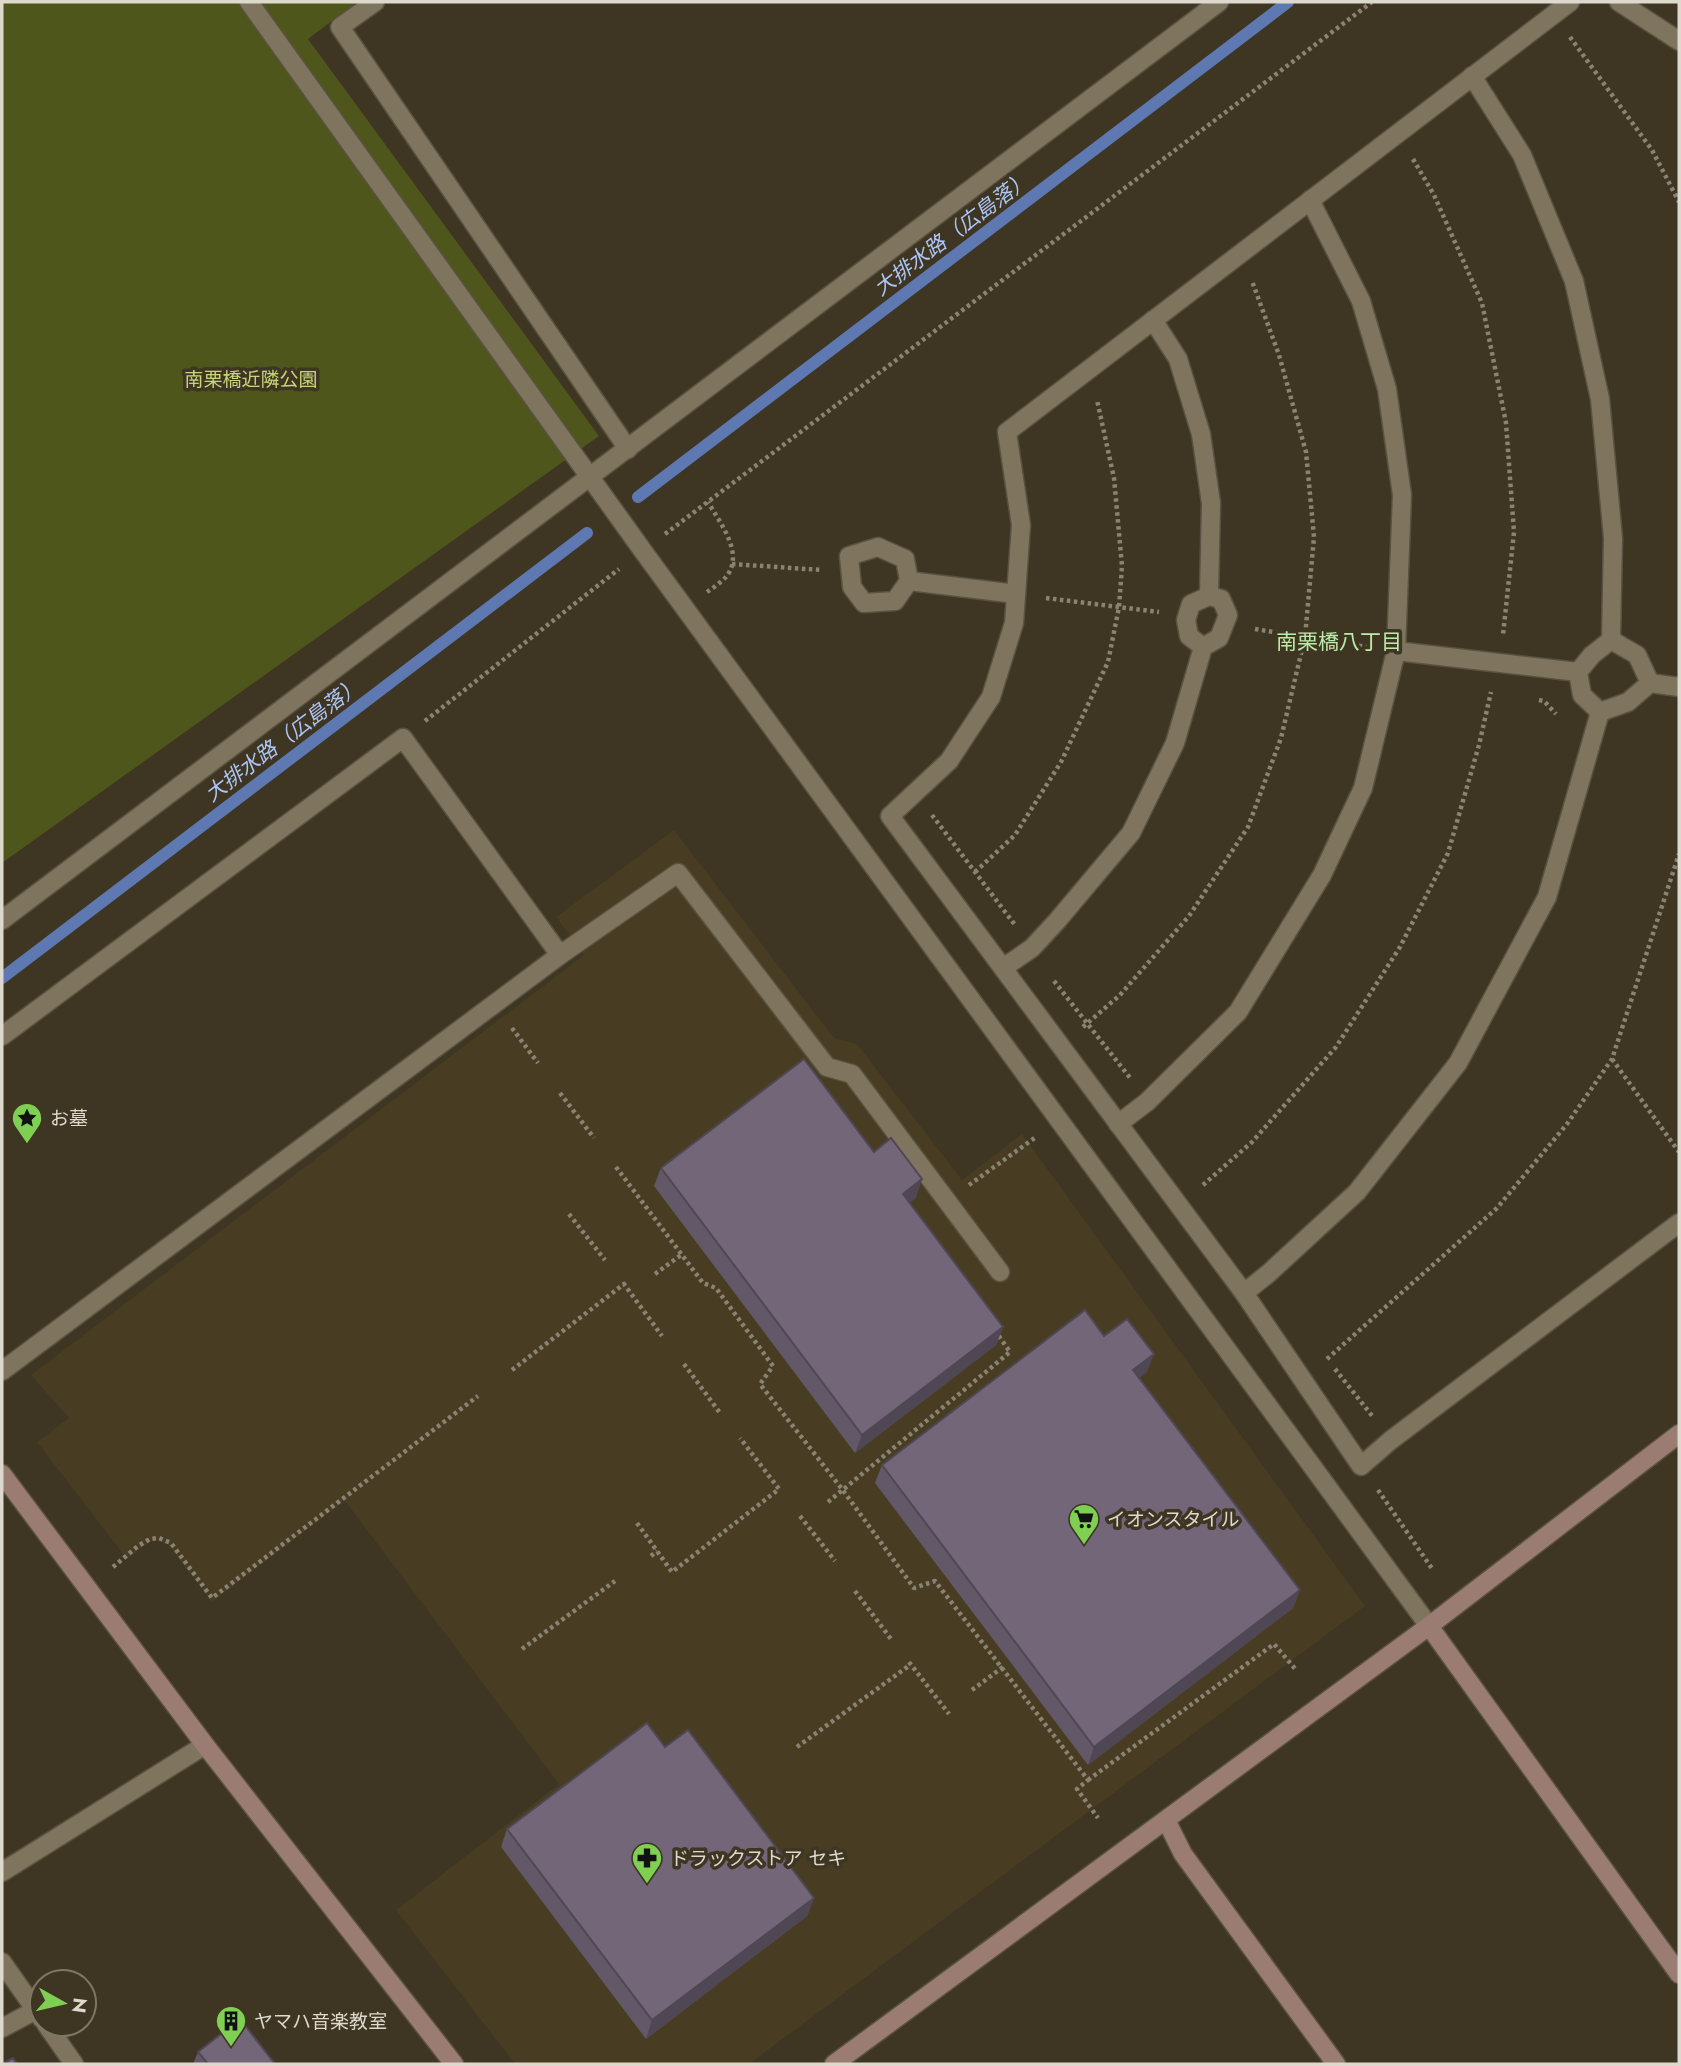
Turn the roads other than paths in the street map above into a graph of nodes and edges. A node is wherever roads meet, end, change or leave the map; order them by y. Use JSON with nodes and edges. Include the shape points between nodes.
{"nodes":[{"id":1,"x":249,"y":2,"type":"edge"},
{"id":2,"x":375,"y":2,"type":"edge"},
{"id":3,"x":1219,"y":2,"type":"edge"},
{"id":4,"x":1570,"y":2,"type":"edge"},
{"id":5,"x":1619,"y":2,"type":"edge"},
{"id":6,"x":1679,"y":41,"type":"edge"},
{"id":7,"x":1472,"y":76,"type":"junction"},
{"id":8,"x":1310,"y":200,"type":"junction"},
{"id":9,"x":1153,"y":320,"type":"junction"},
{"id":10,"x":628,"y":449,"type":"junction"},
{"id":11,"x":591,"y":477,"type":"junction"},
{"id":12,"x":909,"y":581,"type":"junction"},
{"id":13,"x":1016,"y":594,"type":"junction"},
{"id":14,"x":1209,"y":596,"type":"junction"},
{"id":15,"x":1611,"y":640,"type":"junction"},
{"id":16,"x":1203,"y":647,"type":"junction"},
{"id":17,"x":1396,"y":651,"type":"junction"},
{"id":18,"x":1578,"y":672,"type":"junction"},
{"id":19,"x":1650,"y":683,"type":"junction"},
{"id":20,"x":1679,"y":687,"type":"edge"},
{"id":21,"x":1600,"y":712,"type":"junction"},
{"id":22,"x":2,"y":920,"type":"edge"},
{"id":23,"x":561,"y":955,"type":"junction"},
{"id":24,"x":1003,"y":968,"type":"junction"},
{"id":25,"x":2,"y":1035,"type":"edge"},
{"id":26,"x":1118,"y":1124,"type":"junction"},
{"id":27,"x":1679,"y":1223,"type":"edge"},
{"id":28,"x":1000,"y":1272,"type":"dead end"},
{"id":29,"x":1244,"y":1293,"type":"junction"},
{"id":30,"x":2,"y":1371,"type":"edge"},
{"id":31,"x":1679,"y":1434,"type":"edge"},
{"id":32,"x":2,"y":1474,"type":"edge"},
{"id":33,"x":1429,"y":1626,"type":"junction"},
{"id":34,"x":205,"y":1745,"type":"junction"},
{"id":35,"x":1166,"y":1820,"type":"junction"},
{"id":36,"x":2,"y":1872,"type":"edge"},
{"id":37,"x":2,"y":1962,"type":"edge"},
{"id":38,"x":1679,"y":1973,"type":"edge"},
{"id":39,"x":28,"y":1999,"type":"edge"},
{"id":40,"x":28,"y":2021,"type":"edge"},
{"id":41,"x":2,"y":2028,"type":"edge"},
{"id":42,"x":55,"y":2038,"type":"edge"},
{"id":43,"x":74,"y":2064,"type":"edge"},
{"id":44,"x":454,"y":2064,"type":"edge"},
{"id":45,"x":834,"y":2064,"type":"edge"},
{"id":46,"x":1336,"y":2064,"type":"edge"}],
"edges":[{"from":1,"to":11,"type":"street"},
{"from":2,"to":10,"type":"street","via":[[341,27]]},
{"from":3,"to":10,"type":"street"},
{"from":4,"to":7,"type":"street"},
{"from":5,"to":6,"type":"street"},
{"from":7,"to":8,"type":"street"},
{"from":7,"to":15,"type":"street","via":[[1522,155],[1574,281],[1600,399],[1613,538]]},
{"from":8,"to":9,"type":"street"},
{"from":8,"to":17,"type":"street","via":[[1361,301],[1387,389],[1402,495]]},
{"from":9,"to":13,"type":"street","via":[[1007,432],[1021,525]]},
{"from":9,"to":14,"type":"street","via":[[1178,359],[1201,434],[1211,503]]},
{"from":10,"to":11,"type":"street"},
{"from":11,"to":22,"type":"street"},
{"from":11,"to":33,"type":"street"},
{"from":12,"to":12,"type":"street","via":[[895,601],[864,603],[852,587],[849,556],[878,547],[905,559]]},
{"from":12,"to":13,"type":"street"},
{"from":13,"to":24,"type":"street","via":[[1014,623],[991,697],[949,761],[890,816]]},
{"from":14,"to":16,"type":"street","via":[[1191,604],[1186,620],[1189,636]]},
{"from":14,"to":16,"type":"street","via":[[1221,598],[1228,615],[1220,638]]},
{"from":15,"to":18,"type":"street"},
{"from":15,"to":19,"type":"street","via":[[1637,655]]},
{"from":16,"to":24,"type":"street","via":[[1175,743],[1130,833],[1057,922],[1032,948]]},
{"from":17,"to":18,"type":"street"},
{"from":17,"to":26,"type":"street","via":[[1363,788],[1322,875],[1238,1012],[1147,1102]]},
{"from":18,"to":21,"type":"street","via":[[1582,695]]},
{"from":19,"to":20,"type":"street"},
{"from":19,"to":21,"type":"street","via":[[1628,702]]},
{"from":21,"to":29,"type":"street","via":[[1546,897],[1458,1063],[1357,1192]]},
{"from":23,"to":25,"type":"street","via":[[403,738]]},
{"from":23,"to":28,"type":"street","via":[[678,873],[827,1067],[852,1074]]},
{"from":23,"to":30,"type":"street"},
{"from":24,"to":26,"type":"street"},
{"from":26,"to":29,"type":"street"},
{"from":27,"to":29,"type":"street","via":[[1361,1466]]},
{"from":31,"to":33,"type":"street"},
{"from":32,"to":34,"type":"street"},
{"from":33,"to":35,"type":"street"},
{"from":33,"to":38,"type":"street"},
{"from":34,"to":36,"type":"street"},
{"from":34,"to":44,"type":"street"},
{"from":35,"to":45,"type":"street"},
{"from":35,"to":46,"type":"street","via":[[1184,1854]]},
{"from":37,"to":39,"type":"street"},
{"from":40,"to":41,"type":"street"},
{"from":42,"to":43,"type":"street"}]}
